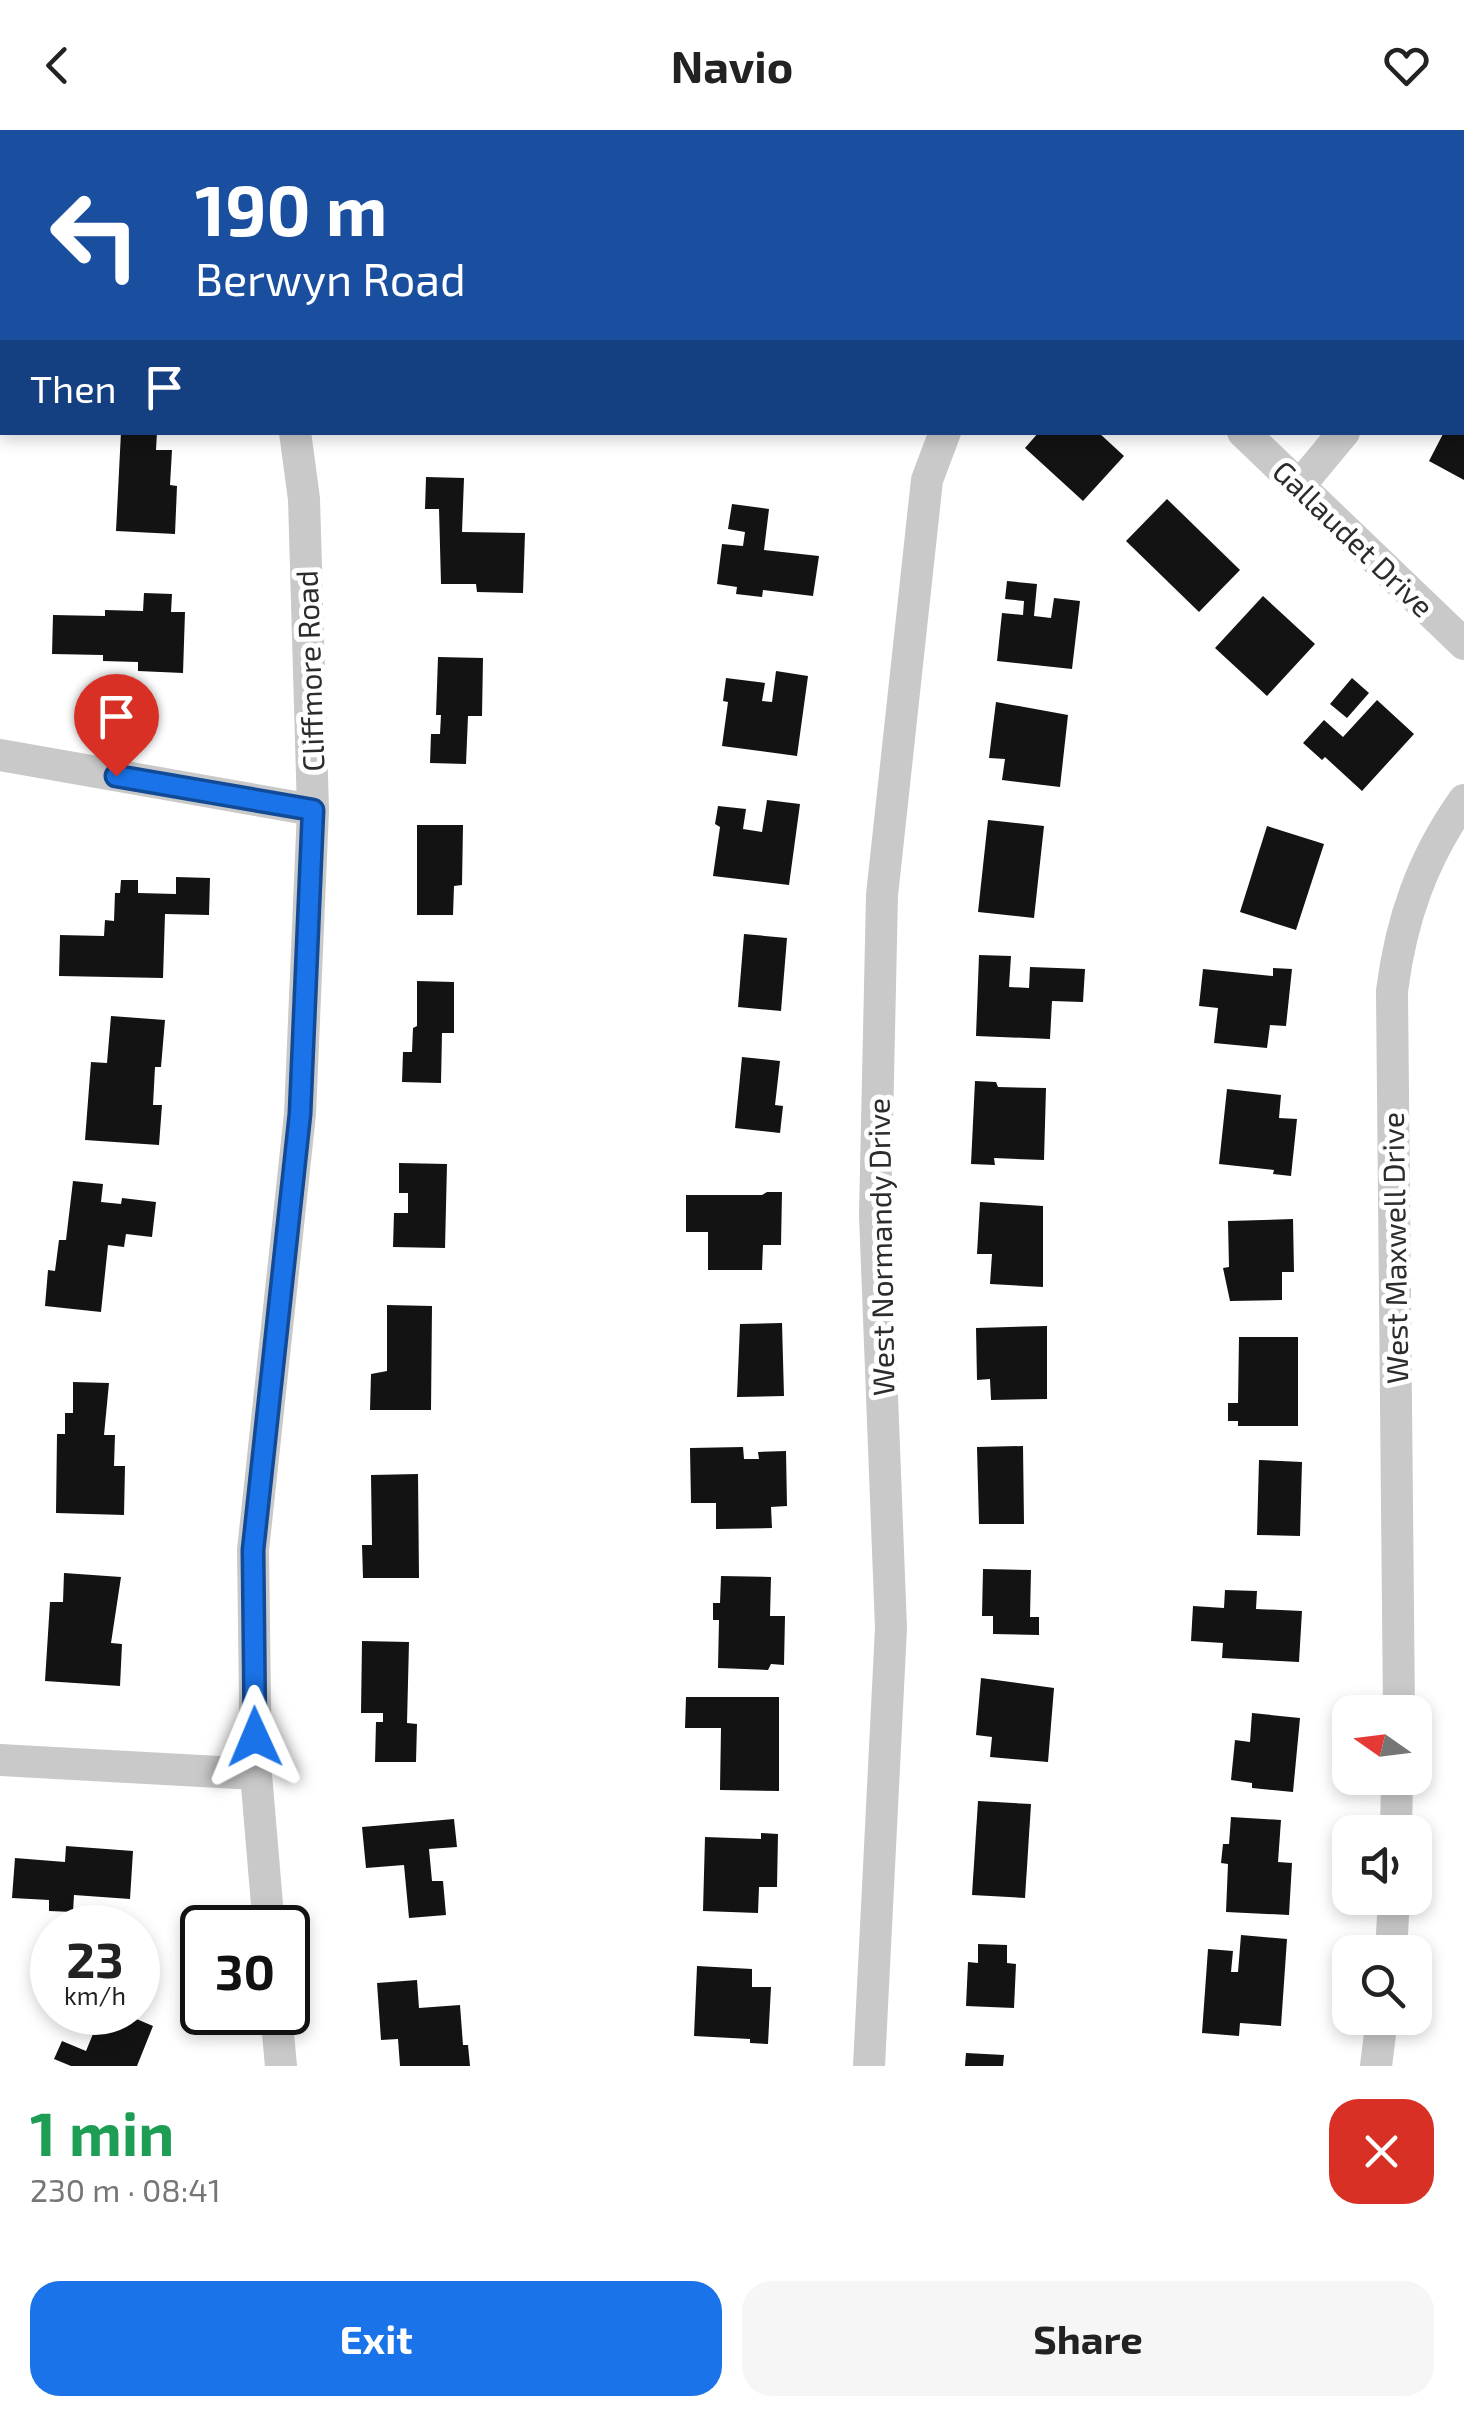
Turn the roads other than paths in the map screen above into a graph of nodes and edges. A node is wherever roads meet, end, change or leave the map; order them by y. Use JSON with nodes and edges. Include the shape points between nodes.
{"nodes":[{"id":1,"x":295,"y":435,"type":"edge"},
{"id":2,"x":943,"y":435,"type":"edge"},
{"id":3,"x":1246,"y":435,"type":"edge"},
{"id":4,"x":1342,"y":435,"type":"edge"},
{"id":5,"x":1300,"y":485,"type":"junction"},
{"id":6,"x":1464,"y":644,"type":"edge"},
{"id":7,"x":0,"y":755,"type":"edge"},
{"id":8,"x":1464,"y":800,"type":"edge"},
{"id":9,"x":313,"y":810,"type":"junction"},
{"id":10,"x":1399,"y":1695,"type":"edge"},
{"id":11,"x":0,"y":1760,"type":"edge"},
{"id":12,"x":256,"y":1774,"type":"junction"},
{"id":13,"x":267,"y":1905,"type":"edge"},
{"id":14,"x":278,"y":2035,"type":"edge"},
{"id":15,"x":1380,"y":2035,"type":"edge"},
{"id":16,"x":281,"y":2066,"type":"edge"},
{"id":17,"x":868,"y":2066,"type":"edge"},
{"id":18,"x":1376,"y":2066,"type":"edge"}],
"edges":[{"from":1,"to":9,"type":"street","name":"Cliffmore Road","via":[[304,499]]},
{"from":2,"to":17,"type":"street","name":"West Normandy Drive","via":[[927,480],[882,894],[875,1214],[891,1628]]},
{"from":3,"to":5,"type":"street","name":"Gallaudet Drive"},
{"from":4,"to":5,"type":"street"},
{"from":5,"to":6,"type":"street","name":"Gallaudet Drive"},
{"from":7,"to":9,"type":"street"},
{"from":8,"to":10,"type":"street","name":"West Maxwell Drive","via":[[1420,875],[1392,992]]},
{"from":9,"to":12,"type":"street","name":"Cliffmore Road","via":[[300,1114],[253,1550]]},
{"from":11,"to":12,"type":"street"},
{"from":12,"to":13,"type":"street","name":"Cliffmore Road"},
{"from":14,"to":16,"type":"street"},
{"from":15,"to":18,"type":"street"}]}
